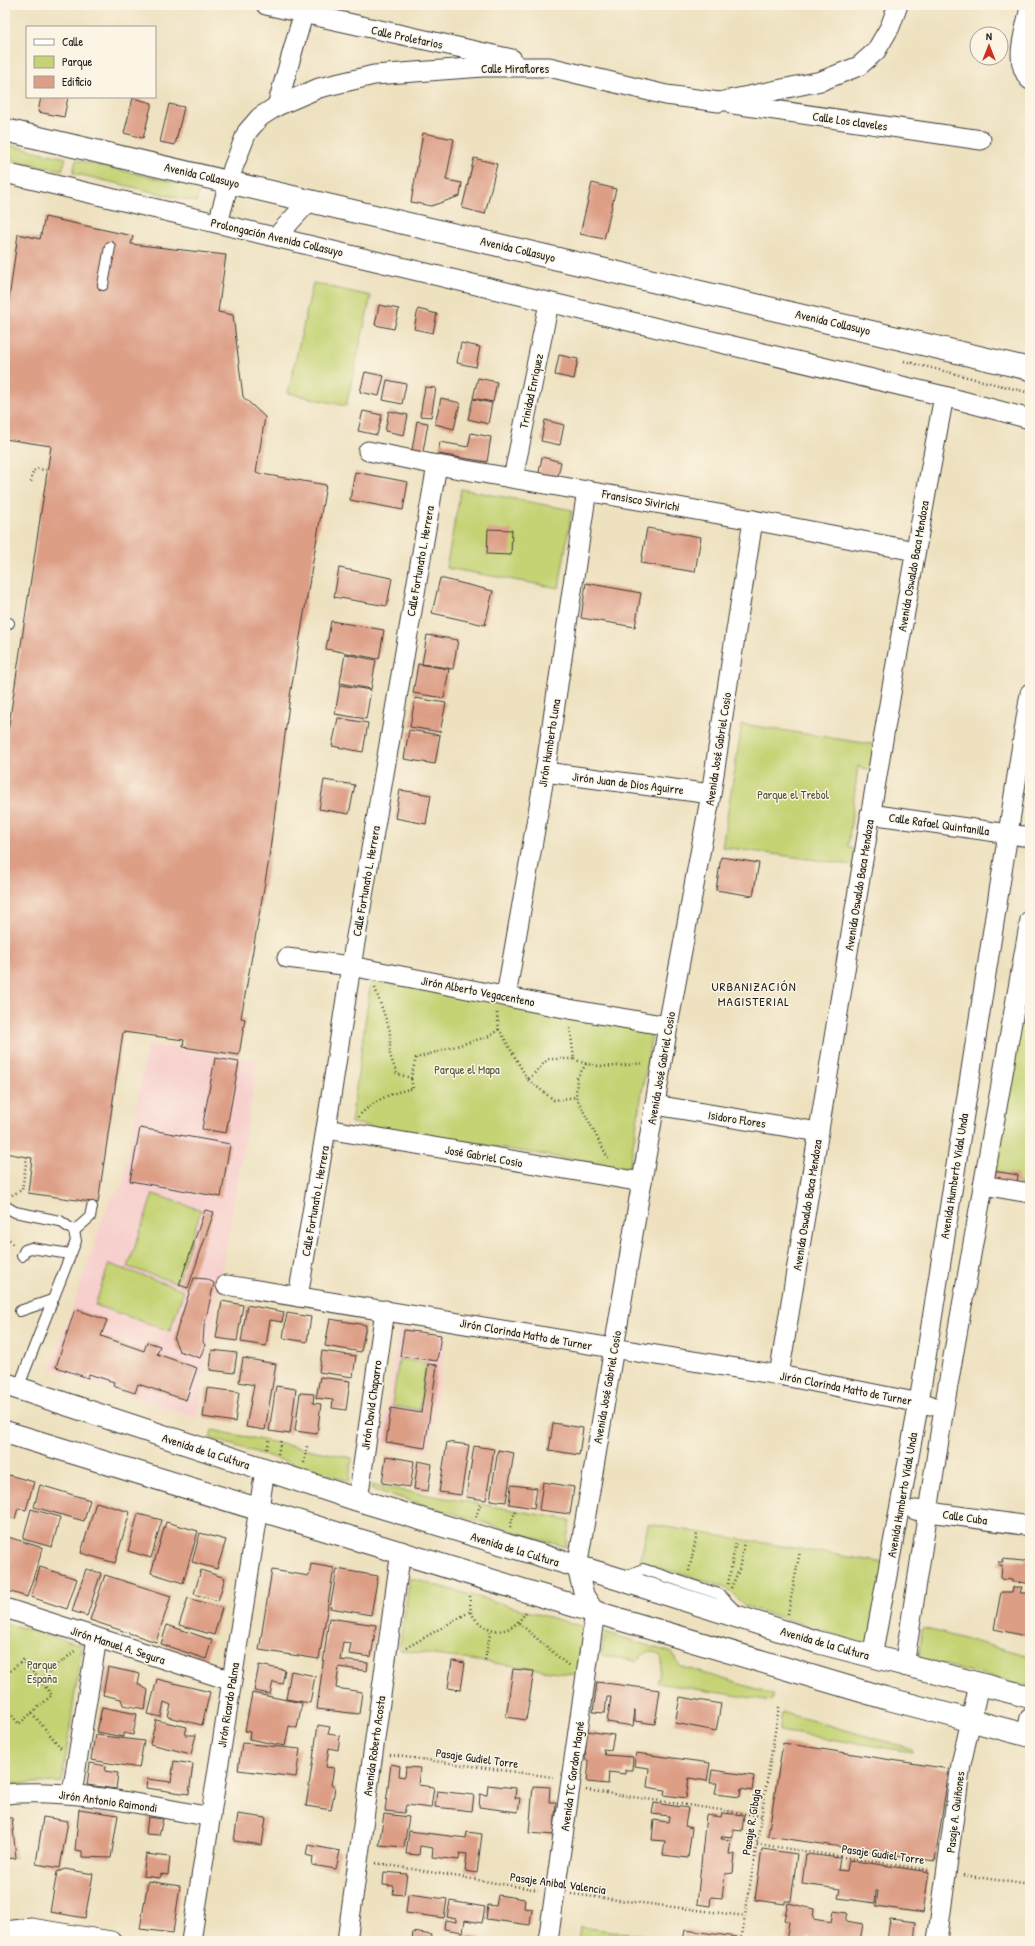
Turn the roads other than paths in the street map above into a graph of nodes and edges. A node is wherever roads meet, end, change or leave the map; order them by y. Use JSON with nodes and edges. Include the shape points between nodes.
{"nodes":[{"id":1,"x":266,"y":5,"type":"edge"},
{"id":2,"x":898,"y":5,"type":"edge"},
{"id":3,"x":1030,"y":7,"type":"edge"},
{"id":4,"x":303,"y":14,"type":"junction"},
{"id":5,"x":549,"y":67,"type":"junction"},
{"id":6,"x":1030,"y":80,"type":"edge"},
{"id":7,"x":720,"y":102,"type":"junction"},
{"id":8,"x":276,"y":106,"type":"junction"},
{"id":9,"x":5,"y":130,"type":"edge"},
{"id":10,"x":981,"y":140,"type":"dead end"},
{"id":11,"x":5,"y":173,"type":"edge"},
{"id":12,"x":229,"y":182,"type":"junction"},
{"id":13,"x":310,"y":200,"type":"junction"},
{"id":14,"x":218,"y":223,"type":"junction"},
{"id":15,"x":276,"y":237,"type":"junction"},
{"id":16,"x":110,"y":247,"type":"dead end"},
{"id":17,"x":103,"y":285,"type":"dead end"},
{"id":18,"x":549,"y":303,"type":"junction"},
{"id":19,"x":1030,"y":369,"type":"edge"},
{"id":20,"x":944,"y":396,"type":"junction"},
{"id":21,"x":1030,"y":419,"type":"edge"},
{"id":22,"x":368,"y":451,"type":"dead end"},
{"id":23,"x":437,"y":465,"type":"junction"},
{"id":24,"x":513,"y":478,"type":"junction"},
{"id":25,"x":587,"y":490,"type":"junction"},
{"id":26,"x":753,"y":520,"type":"junction"},
{"id":27,"x":915,"y":551,"type":"junction"},
{"id":28,"x":1030,"y":693,"type":"edge"},
{"id":29,"x":545,"y":772,"type":"junction"},
{"id":30,"x":711,"y":794,"type":"junction"},
{"id":31,"x":870,"y":814,"type":"junction"},
{"id":32,"x":1008,"y":834,"type":"junction"},
{"id":33,"x":1030,"y":837,"type":"edge"},
{"id":34,"x":1030,"y":920,"type":"edge"},
{"id":35,"x":287,"y":958,"type":"dead end"},
{"id":36,"x":351,"y":966,"type":"junction"},
{"id":37,"x":502,"y":1002,"type":"junction"},
{"id":38,"x":668,"y":1026,"type":"junction"},
{"id":39,"x":655,"y":1105,"type":"junction"},
{"id":40,"x":326,"y":1129,"type":"junction"},
{"id":41,"x":819,"y":1132,"type":"junction"},
{"id":42,"x":642,"y":1182,"type":"junction"},
{"id":43,"x":983,"y":1185,"type":"junction"},
{"id":44,"x":1030,"y":1193,"type":"edge"},
{"id":45,"x":5,"y":1206,"type":"edge"},
{"id":46,"x":92,"y":1207,"type":"dead end"},
{"id":47,"x":74,"y":1231,"type":"junction"},
{"id":48,"x":70,"y":1254,"type":"junction"},
{"id":49,"x":22,"y":1256,"type":"dead end"},
{"id":50,"x":226,"y":1285,"type":"dead end"},
{"id":51,"x":298,"y":1297,"type":"junction"},
{"id":52,"x":52,"y":1300,"type":"junction"},
{"id":53,"x":385,"y":1310,"type":"junction"},
{"id":54,"x":20,"y":1311,"type":"dead end"},
{"id":55,"x":614,"y":1349,"type":"junction"},
{"id":56,"x":779,"y":1375,"type":"junction"},
{"id":57,"x":10,"y":1382,"type":"edge"},
{"id":58,"x":919,"y":1402,"type":"junction"},
{"id":59,"x":944,"y":1408,"type":"junction"},
{"id":60,"x":5,"y":1432,"type":"edge"},
{"id":61,"x":270,"y":1460,"type":"junction"},
{"id":62,"x":358,"y":1500,"type":"junction"},
{"id":63,"x":900,"y":1508,"type":"junction"},
{"id":64,"x":258,"y":1510,"type":"junction"},
{"id":65,"x":927,"y":1512,"type":"junction"},
{"id":66,"x":1030,"y":1526,"type":"edge"},
{"id":67,"x":401,"y":1552,"type":"junction"},
{"id":68,"x":577,"y":1568,"type":"junction"},
{"id":69,"x":5,"y":1608,"type":"edge"},
{"id":70,"x":595,"y":1612,"type":"junction"},
{"id":71,"x":88,"y":1642,"type":"junction"},
{"id":72,"x":872,"y":1657,"type":"junction"},
{"id":73,"x":904,"y":1666,"type":"junction"},
{"id":74,"x":232,"y":1681,"type":"junction"},
{"id":75,"x":979,"y":1685,"type":"junction"},
{"id":76,"x":1030,"y":1698,"type":"edge"},
{"id":77,"x":971,"y":1721,"type":"junction"},
{"id":78,"x":1029,"y":1730,"type":"edge"},
{"id":79,"x":72,"y":1793,"type":"junction"},
{"id":80,"x":5,"y":1794,"type":"edge"},
{"id":81,"x":210,"y":1816,"type":"junction"},
{"id":82,"x":5,"y":1931,"type":"edge"},
{"id":83,"x":112,"y":1941,"type":"edge"},
{"id":84,"x":191,"y":1941,"type":"edge"},
{"id":85,"x":346,"y":1941,"type":"edge"},
{"id":86,"x":548,"y":1941,"type":"edge"},
{"id":87,"x":937,"y":1941,"type":"edge"}],
"edges":[{"from":1,"to":4,"type":"street","name":"Calle Proletarios"},
{"from":2,"to":7,"type":"street","name":"Calle Miraflores","via":[[890,27],[876,51],[859,66],[821,81]]},
{"from":3,"to":6,"type":"street","via":[[1021,55],[1022,68]]},
{"from":4,"to":5,"type":"street","name":"Calle Proletarios"},
{"from":4,"to":8,"type":"street"},
{"from":5,"to":7,"type":"street","name":"Calle Miraflores","via":[[666,95]]},
{"from":5,"to":8,"type":"street","name":"Calle Miraflores","via":[[483,67],[374,75],[319,88]]},
{"from":7,"to":10,"type":"street","name":"Calle Los claveles"},
{"from":8,"to":12,"type":"street","name":"Calle Miraflores","via":[[260,117],[247,132]]},
{"from":9,"to":12,"type":"main road","name":"Avenida Collasuyo"},
{"from":11,"to":14,"type":"street","name":"Prolongación Avenida Collasuyo"},
{"from":12,"to":13,"type":"main road","name":"Avenida Collasuyo"},
{"from":12,"to":14,"type":"street","name":"Calle Miraflores"},
{"from":13,"to":15,"type":"street"},
{"from":13,"to":19,"type":"main road","name":"Avenida Collasuyo"},
{"from":14,"to":15,"type":"street","name":"Prolongación Avenida Collasuyo"},
{"from":15,"to":18,"type":"street","name":"Prolongación Avenida Collasuyo"},
{"from":16,"to":17,"type":"lane"},
{"from":18,"to":20,"type":"street","name":"Prolongación Avenida Collasuyo"},
{"from":18,"to":24,"type":"street","name":"Trinidad Enriquez"},
{"from":20,"to":21,"type":"street","name":"Prolongación Avenida Collasuyo"},
{"from":20,"to":27,"type":"street","name":"Avenida Oswaldo Baca Mendoza"},
{"from":22,"to":23,"type":"street","name":"Fransisco Sivirichi"},
{"from":23,"to":24,"type":"street","name":"Fransisco Sivirichi"},
{"from":23,"to":36,"type":"street","name":"Calle Fortunato L. Herrera"},
{"from":24,"to":25,"type":"street","name":"Fransisco Sivirichi"},
{"from":25,"to":26,"type":"street","name":"Fransisco Sivirichi"},
{"from":25,"to":29,"type":"street","name":"Jirón Humberto Luna"},
{"from":26,"to":27,"type":"street","name":"Fransisco Sivirichi"},
{"from":26,"to":30,"type":"street","name":"Avenida José Gabriel Cosio"},
{"from":27,"to":31,"type":"street","name":"Avenida Oswaldo Baca Mendoza"},
{"from":28,"to":32,"type":"street","name":"Avenida Humberto Vidal Unda"},
{"from":29,"to":30,"type":"street","name":"Jirón Juan de Dios Aguirre"},
{"from":29,"to":37,"type":"street","name":"Jirón Humberto Luna"},
{"from":30,"to":38,"type":"street","name":"Avenida José Gabriel Cosio"},
{"from":31,"to":32,"type":"street","name":"Calle Rafael Quintanilla"},
{"from":31,"to":41,"type":"street","name":"Avenida Oswaldo Baca Mendoza"},
{"from":32,"to":33,"type":"street","name":"Calle Rafael Quintanilla"},
{"from":32,"to":58,"type":"street","name":"Avenida Humberto Vidal Unda"},
{"from":34,"to":43,"type":"street"},
{"from":35,"to":36,"type":"street","name":"Jirón Alberto Vegacenteno"},
{"from":36,"to":37,"type":"street","name":"Jirón Alberto Vegacenteno"},
{"from":36,"to":40,"type":"street","name":"Calle Fortunato L. Herrera"},
{"from":37,"to":38,"type":"street","name":"Jirón Alberto Vegacenteno","via":[[569,1009]]},
{"from":38,"to":39,"type":"street","name":"Avenida José Gabriel Cosio"},
{"from":39,"to":41,"type":"street","name":"Isidoro Flores"},
{"from":39,"to":42,"type":"street","name":"Avenida José Gabriel Cosio"},
{"from":40,"to":42,"type":"street","name":"José Gabriel Cosio"},
{"from":40,"to":51,"type":"street","name":"Calle Fortunato L. Herrera"},
{"from":41,"to":56,"type":"street","name":"Avenida Oswaldo Baca Mendoza"},
{"from":42,"to":55,"type":"street","name":"Avenida José Gabriel Cosio"},
{"from":43,"to":44,"type":"street"},
{"from":43,"to":59,"type":"street"},
{"from":45,"to":47,"type":"lane","via":[[15,1212],[60,1221]]},
{"from":46,"to":47,"type":"lane","via":[[90,1217]]},
{"from":47,"to":48,"type":"lane","via":[[76,1241]]},
{"from":48,"to":49,"type":"lane","via":[[31,1248],[25,1250]]},
{"from":48,"to":52,"type":"lane"},
{"from":50,"to":51,"type":"street","name":"Jirón Clorinda Matto de Turner"},
{"from":51,"to":53,"type":"street","name":"Jirón Clorinda Matto de Turner"},
{"from":52,"to":54,"type":"lane"},
{"from":52,"to":57,"type":"lane"},
{"from":53,"to":55,"type":"street","name":"Jirón Clorinda Matto de Turner"},
{"from":53,"to":62,"type":"street","name":"Jirón David Chaparro"},
{"from":55,"to":56,"type":"street","name":"Jirón Clorinda Matto de Turner"},
{"from":55,"to":68,"type":"street","name":"Avenida José Gabriel Cosio"},
{"from":56,"to":58,"type":"street","name":"Jirón Clorinda Matto de Turner"},
{"from":57,"to":61,"type":"main road","name":"Avenida de la Cultura"},
{"from":58,"to":59,"type":"street","name":"Jirón Clorinda Matto de Turner"},
{"from":58,"to":63,"type":"street","name":"Avenida Humberto Vidal Unda"},
{"from":59,"to":65,"type":"street"},
{"from":60,"to":64,"type":"main road"},
{"from":61,"to":62,"type":"main road","name":"Avenida de la Cultura"},
{"from":61,"to":64,"type":"street","name":"Jirón Ricardo Palma"},
{"from":62,"to":68,"type":"main road","name":"Avenida de la Cultura"},
{"from":63,"to":65,"type":"street","name":"Calle Cuba"},
{"from":63,"to":72,"type":"street","name":"Avenida Humberto Vidal Unda"},
{"from":64,"to":67,"type":"main road"},
{"from":64,"to":74,"type":"street","name":"Jirón Ricardo Palma"},
{"from":65,"to":66,"type":"street","name":"Calle Cuba"},
{"from":65,"to":73,"type":"street"},
{"from":67,"to":70,"type":"main road"},
{"from":67,"to":85,"type":"street","name":"Avenida Roberto Acosta"},
{"from":68,"to":70,"type":"street","name":"Avenida José Gabriel Cosio","via":[[584,1595]]},
{"from":68,"to":72,"type":"main road","name":"Avenida de la Cultura"},
{"from":69,"to":71,"type":"street","name":"Jirón Manuel A. Segura"},
{"from":70,"to":77,"type":"main road","via":[[884,1698]]},
{"from":70,"to":86,"type":"street","name":"Avenida TC Gordon Magné"},
{"from":71,"to":74,"type":"street","name":"Jirón Manuel A. Segura"},
{"from":71,"to":79,"type":"street"},
{"from":72,"to":73,"type":"main road","name":"Avenida de la Cultura"},
{"from":73,"to":75,"type":"main road","name":"Avenida de la Cultura"},
{"from":74,"to":81,"type":"street","name":"Jirón Ricardo Palma"},
{"from":75,"to":76,"type":"main road","name":"Avenida de la Cultura"},
{"from":75,"to":77,"type":"street","name":"Pasaje A. Quiñones"},
{"from":77,"to":78,"type":"main road"},
{"from":77,"to":87,"type":"street","name":"Pasaje A. Quiñones","via":[[961,1764]]},
{"from":79,"to":80,"type":"street","name":"Jirón Antonio Raimondi"},
{"from":79,"to":81,"type":"street","name":"Jirón Antonio Raimondi"},
{"from":81,"to":84,"type":"street","name":"Jirón Ricardo Palma"},
{"from":82,"to":83,"type":"street","via":[[31,1928]]}]}
